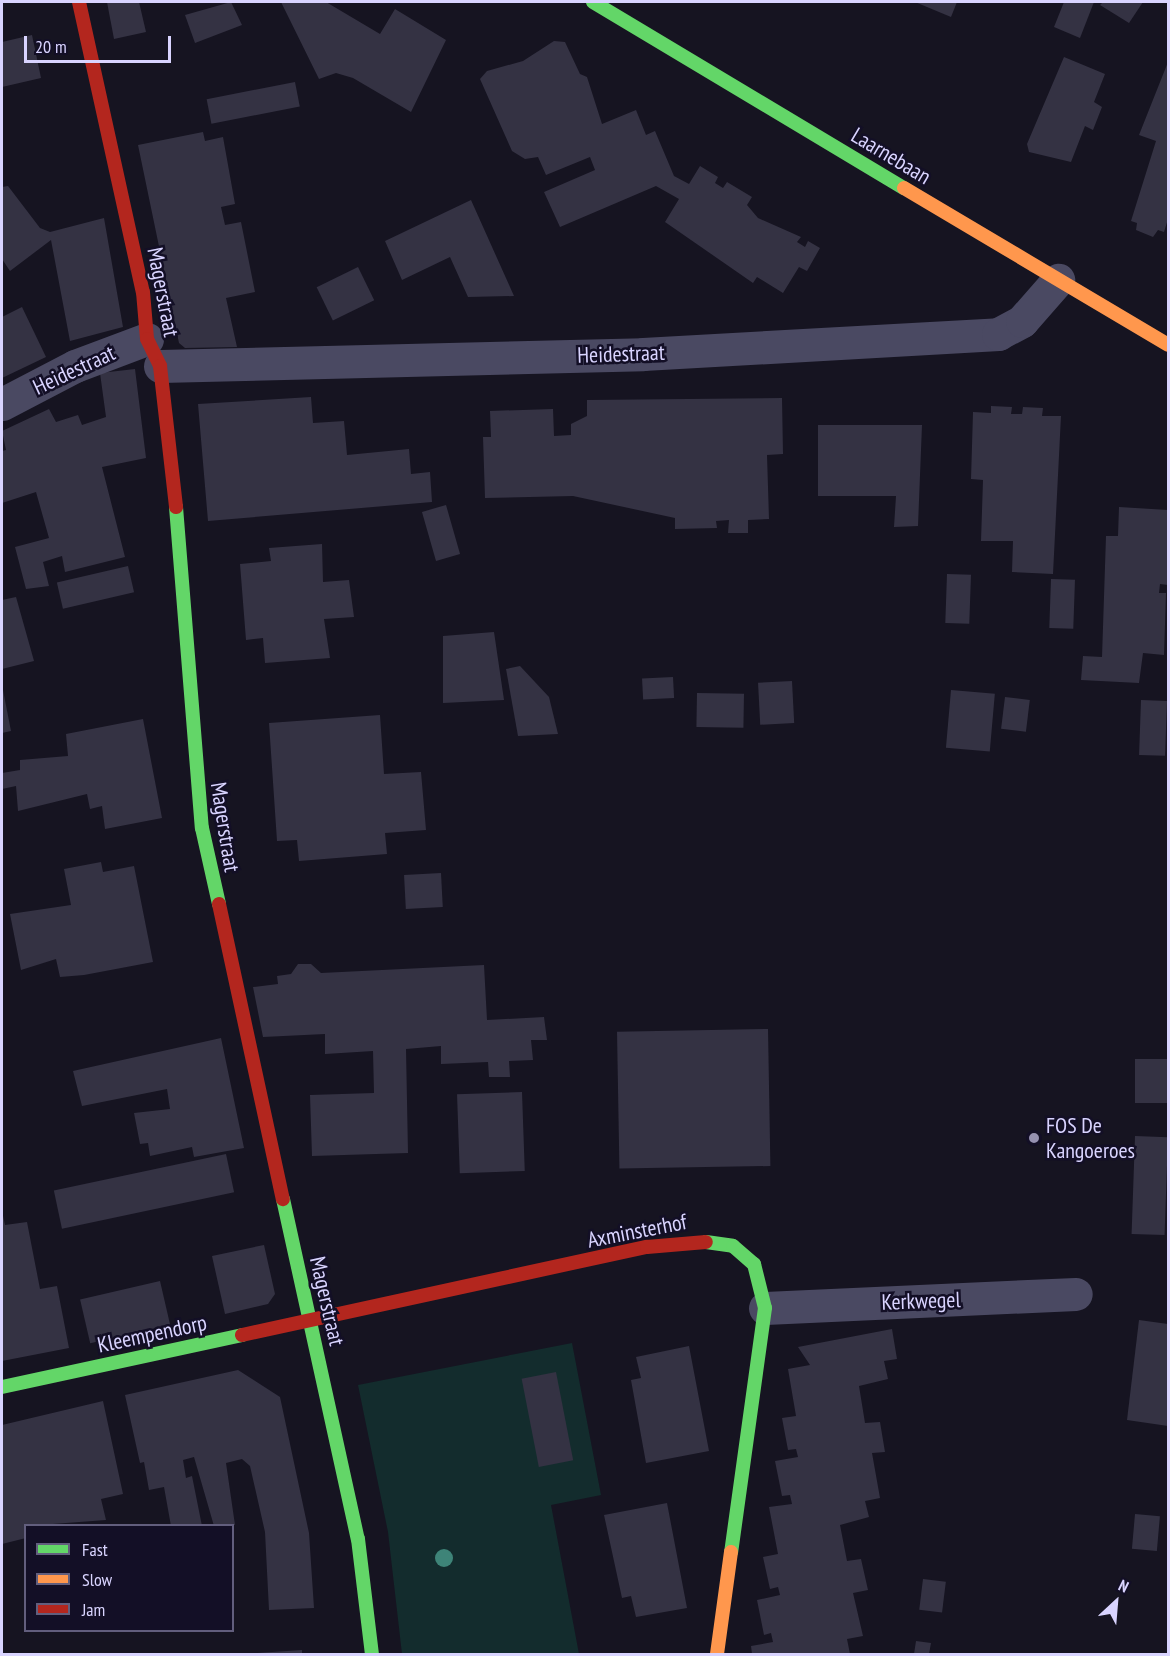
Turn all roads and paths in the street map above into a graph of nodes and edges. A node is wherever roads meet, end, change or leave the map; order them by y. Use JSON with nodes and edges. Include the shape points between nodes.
{"nodes":[{"id":1,"x":79,"y":2,"type":"edge"},
{"id":2,"x":593,"y":2,"type":"edge"},
{"id":3,"x":1058,"y":280,"type":"junction"},
{"id":4,"x":1167,"y":342,"type":"edge"},
{"id":5,"x":154,"y":353,"type":"junction"},
{"id":6,"x":2,"y":404,"type":"edge"},
{"id":7,"x":1076,"y":1294,"type":"dead end"},
{"id":8,"x":765,"y":1308,"type":"junction"},
{"id":9,"x":311,"y":1321,"type":"junction"},
{"id":10,"x":2,"y":1387,"type":"edge"},
{"id":11,"x":372,"y":1654,"type":"edge"},
{"id":12,"x":717,"y":1654,"type":"edge"}],
"edges":[{"from":1,"to":5,"type":"street","name":"Magerstraat"},
{"from":2,"to":3,"type":"street","name":"Laarnebaan"},
{"from":3,"to":4,"type":"street","name":"Laarnebaan"},
{"from":3,"to":5,"type":"street","name":"Heidestraat","via":[[1022,321],[998,334],[678,352]]},
{"from":5,"to":6,"type":"street","name":"Heidestraat","via":[[75,366]]},
{"from":5,"to":9,"type":"street","name":"Magerstraat","via":[[195,718],[199,812],[243,1038]]},
{"from":7,"to":8,"type":"street","name":"Kerkwegel"},
{"from":8,"to":9,"type":"street","name":"Axminsterhof","via":[[754,1264],[733,1246],[700,1240],[647,1247]]},
{"from":8,"to":12,"type":"street","name":"Axminsterhof"},
{"from":9,"to":10,"type":"street","name":"Kleempendorp"},
{"from":9,"to":11,"type":"street","name":"Magerstraat","via":[[358,1539]]}]}
